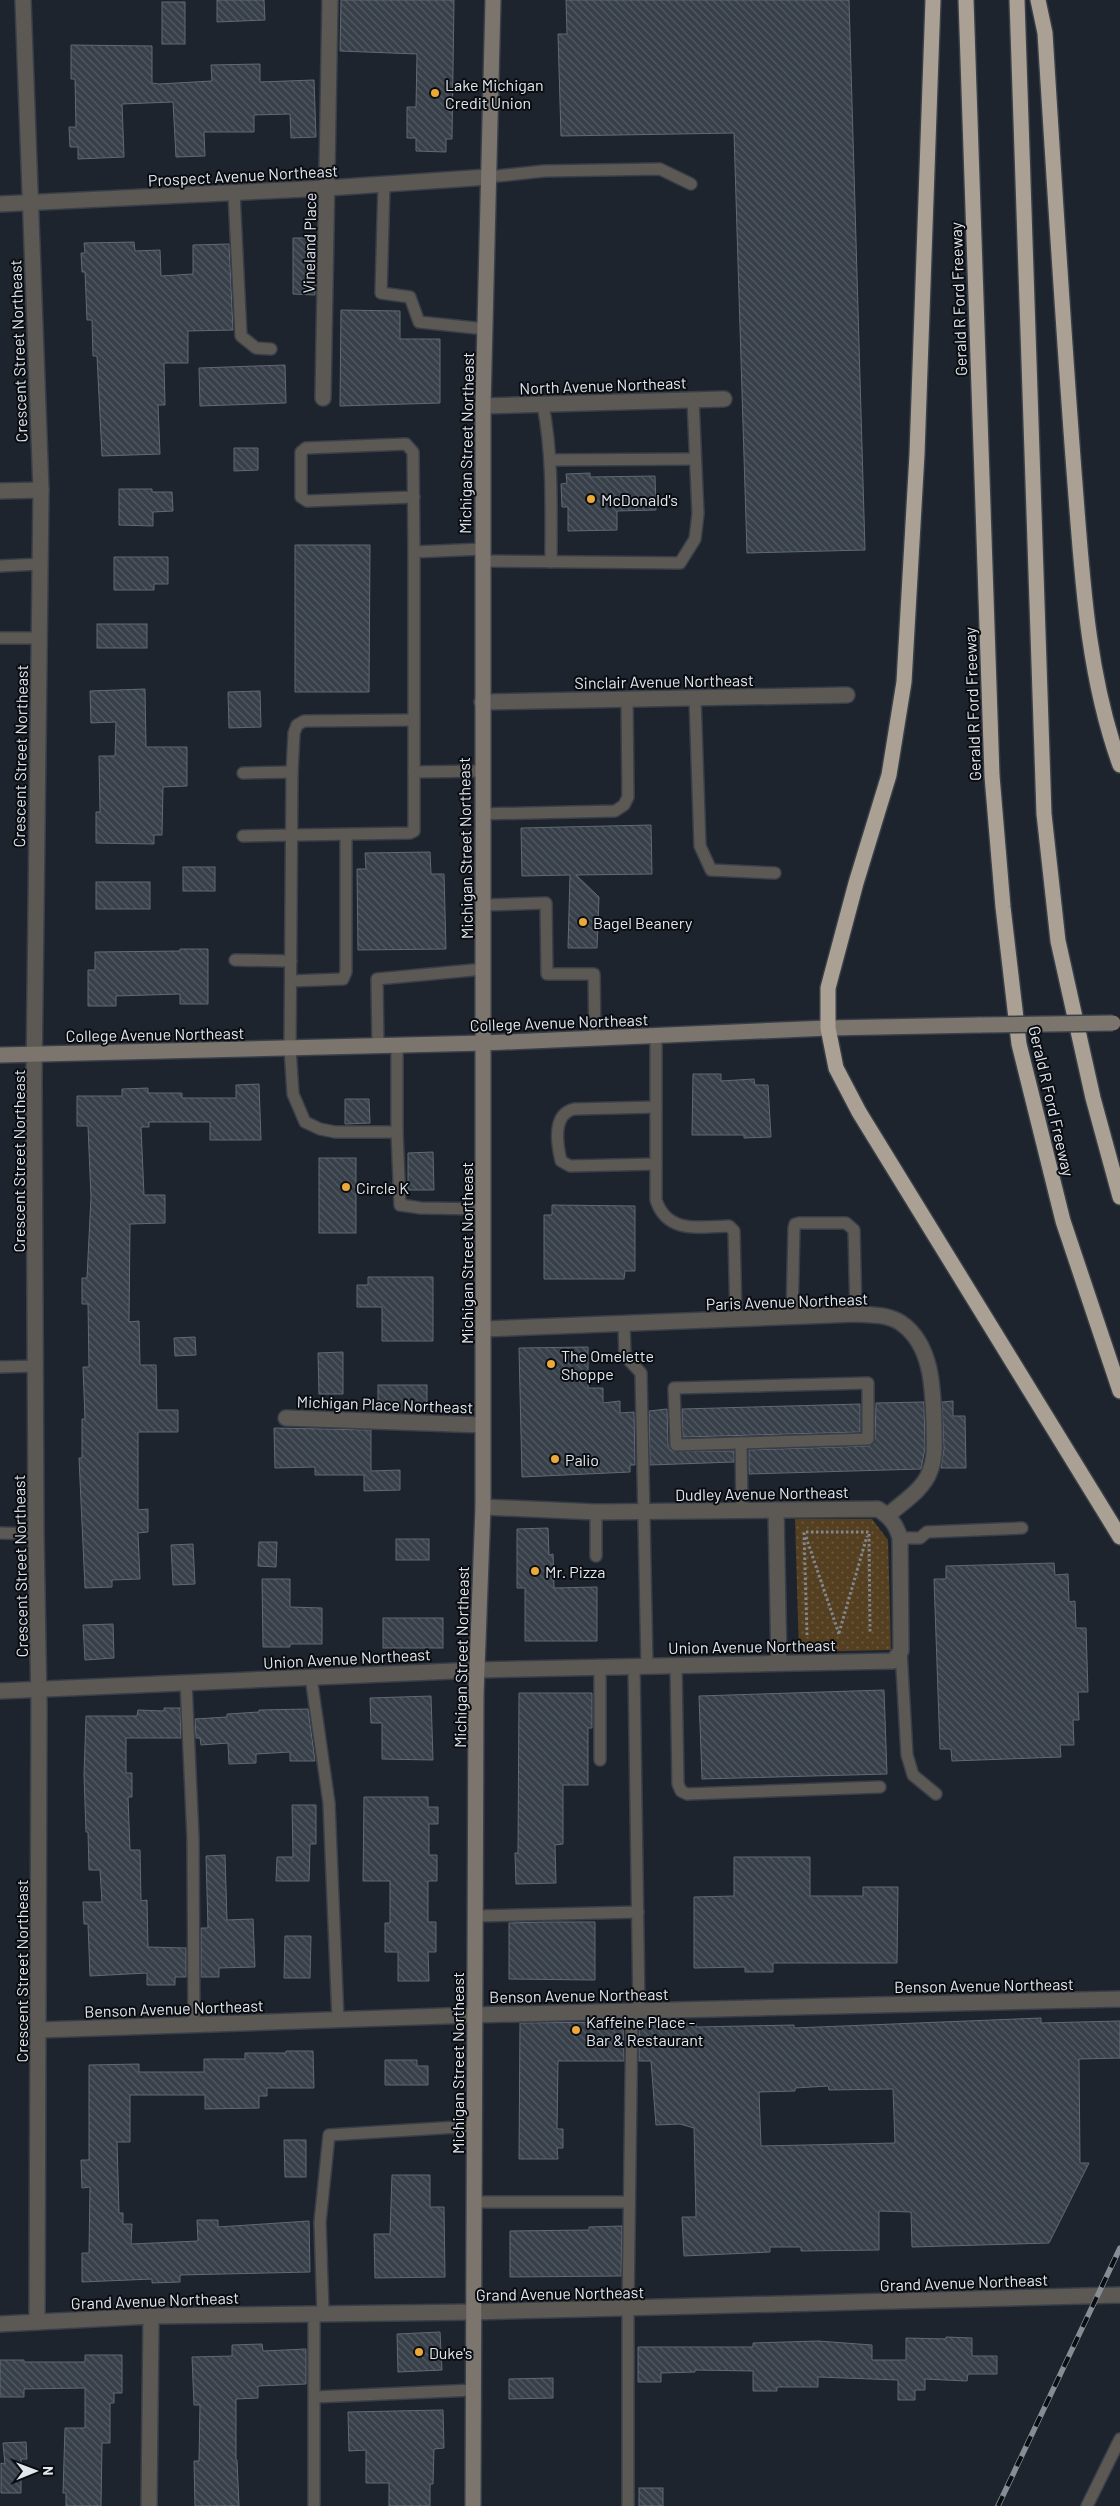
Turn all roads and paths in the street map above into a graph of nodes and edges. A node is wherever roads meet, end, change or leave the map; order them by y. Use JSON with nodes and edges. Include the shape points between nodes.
{"nodes":[{"id":1,"x":24,"y":0,"type":"edge"},
{"id":2,"x":330,"y":0,"type":"edge"},
{"id":3,"x":493,"y":0,"type":"edge"},
{"id":4,"x":933,"y":0,"type":"edge"},
{"id":5,"x":966,"y":0,"type":"edge"},
{"id":6,"x":1017,"y":0,"type":"edge"},
{"id":7,"x":1038,"y":0,"type":"edge"},
{"id":8,"x":488,"y":177,"type":"junction"},
{"id":9,"x":384,"y":184,"type":"junction"},
{"id":10,"x":691,"y":184,"type":"dead end"},
{"id":11,"x":328,"y":188,"type":"junction"},
{"id":12,"x":234,"y":193,"type":"junction"},
{"id":13,"x":31,"y":203,"type":"junction"},
{"id":14,"x":0,"y":204,"type":"edge"},
{"id":15,"x":485,"y":330,"type":"junction"},
{"id":16,"x":271,"y":349,"type":"dead end"},
{"id":17,"x":323,"y":398,"type":"dead end"},
{"id":18,"x":724,"y":399,"type":"dead end"},
{"id":19,"x":693,"y":400,"type":"junction"},
{"id":20,"x":543,"y":404,"type":"junction"},
{"id":21,"x":483,"y":406,"type":"junction"},
{"id":22,"x":694,"y":459,"type":"junction"},
{"id":23,"x":550,"y":460,"type":"junction"},
{"id":24,"x":41,"y":490,"type":"junction"},
{"id":25,"x":0,"y":491,"type":"edge"},
{"id":26,"x":414,"y":498,"type":"junction"},
{"id":27,"x":414,"y":552,"type":"junction"},
{"id":28,"x":483,"y":555,"type":"junction"},
{"id":29,"x":552,"y":562,"type":"junction"},
{"id":30,"x":40,"y":564,"type":"junction"},
{"id":31,"x":0,"y":566,"type":"edge"},
{"id":32,"x":0,"y":638,"type":"edge"},
{"id":33,"x":39,"y":638,"type":"junction"},
{"id":34,"x":847,"y":695,"type":"dead end"},
{"id":35,"x":695,"y":698,"type":"junction"},
{"id":36,"x":627,"y":699,"type":"junction"},
{"id":37,"x":482,"y":702,"type":"junction"},
{"id":38,"x":414,"y":720,"type":"junction"},
{"id":39,"x":1120,"y":766,"type":"edge"},
{"id":40,"x":482,"y":771,"type":"junction"},
{"id":41,"x":292,"y":772,"type":"junction"},
{"id":42,"x":414,"y":772,"type":"junction"},
{"id":43,"x":243,"y":773,"type":"dead end"},
{"id":44,"x":482,"y":814,"type":"junction"},
{"id":45,"x":346,"y":834,"type":"junction"},
{"id":46,"x":243,"y":836,"type":"dead end"},
{"id":47,"x":292,"y":836,"type":"junction"},
{"id":48,"x":775,"y":873,"type":"dead end"},
{"id":49,"x":483,"y":905,"type":"junction"},
{"id":50,"x":235,"y":960,"type":"dead end"},
{"id":51,"x":291,"y":961,"type":"junction"},
{"id":52,"x":484,"y":969,"type":"junction"},
{"id":53,"x":291,"y":981,"type":"junction"},
{"id":54,"x":1116,"y":1023,"type":"edge"},
{"id":55,"x":828,"y":1028,"type":"junction"},
{"id":56,"x":656,"y":1036,"type":"junction"},
{"id":57,"x":596,"y":1038,"type":"junction"},
{"id":58,"x":484,"y":1043,"type":"junction"},
{"id":59,"x":397,"y":1045,"type":"junction"},
{"id":60,"x":378,"y":1046,"type":"junction"},
{"id":61,"x":290,"y":1048,"type":"junction"},
{"id":62,"x":34,"y":1054,"type":"junction"},
{"id":63,"x":0,"y":1055,"type":"edge"},
{"id":64,"x":656,"y":1107,"type":"junction"},
{"id":65,"x":397,"y":1132,"type":"junction"},
{"id":66,"x":656,"y":1164,"type":"junction"},
{"id":67,"x":1120,"y":1197,"type":"edge"},
{"id":68,"x":484,"y":1209,"type":"junction"},
{"id":69,"x":856,"y":1314,"type":"junction"},
{"id":70,"x":792,"y":1317,"type":"junction"},
{"id":71,"x":736,"y":1319,"type":"junction"},
{"id":72,"x":624,"y":1324,"type":"junction"},
{"id":73,"x":483,"y":1329,"type":"junction"},
{"id":74,"x":37,"y":1366,"type":"junction"},
{"id":75,"x":0,"y":1367,"type":"edge"},
{"id":76,"x":1120,"y":1391,"type":"edge"},
{"id":77,"x":286,"y":1418,"type":"dead end"},
{"id":78,"x":483,"y":1425,"type":"junction"},
{"id":79,"x":741,"y":1442,"type":"junction"},
{"id":80,"x":483,"y":1507,"type":"junction"},
{"id":81,"x":742,"y":1510,"type":"junction"},
{"id":82,"x":776,"y":1510,"type":"junction"},
{"id":83,"x":596,"y":1512,"type":"junction"},
{"id":84,"x":642,"y":1512,"type":"junction"},
{"id":85,"x":888,"y":1515,"type":"junction"},
{"id":86,"x":1022,"y":1528,"type":"dead end"},
{"id":87,"x":804,"y":1532,"type":"junction"},
{"id":88,"x":869,"y":1532,"type":"junction"},
{"id":89,"x":0,"y":1533,"type":"edge"},
{"id":90,"x":36,"y":1534,"type":"junction"},
{"id":91,"x":1120,"y":1536,"type":"edge"},
{"id":92,"x":900,"y":1538,"type":"junction"},
{"id":93,"x":596,"y":1556,"type":"dead end"},
{"id":94,"x":862,"y":1633,"type":"dead end"},
{"id":95,"x":815,"y":1634,"type":"dead end"},
{"id":96,"x":901,"y":1652,"type":"junction"},
{"id":97,"x":779,"y":1663,"type":"junction"},
{"id":98,"x":676,"y":1665,"type":"junction"},
{"id":99,"x":641,"y":1666,"type":"junction"},
{"id":100,"x":600,"y":1667,"type":"junction"},
{"id":101,"x":477,"y":1670,"type":"junction"},
{"id":102,"x":311,"y":1677,"type":"junction"},
{"id":103,"x":186,"y":1683,"type":"junction"},
{"id":104,"x":39,"y":1689,"type":"junction"},
{"id":105,"x":0,"y":1691,"type":"edge"},
{"id":106,"x":600,"y":1760,"type":"dead end"},
{"id":107,"x":880,"y":1787,"type":"dead end"},
{"id":108,"x":936,"y":1794,"type":"dead end"},
{"id":109,"x":638,"y":1912,"type":"junction"},
{"id":110,"x":475,"y":1916,"type":"junction"},
{"id":111,"x":1120,"y":1999,"type":"edge"},
{"id":112,"x":636,"y":2011,"type":"junction"},
{"id":113,"x":474,"y":2015,"type":"junction"},
{"id":114,"x":338,"y":2020,"type":"junction"},
{"id":115,"x":194,"y":2025,"type":"junction"},
{"id":116,"x":39,"y":2030,"type":"junction"},
{"id":117,"x":474,"y":2126,"type":"junction"},
{"id":118,"x":474,"y":2202,"type":"junction"},
{"id":119,"x":629,"y":2202,"type":"junction"},
{"id":120,"x":1120,"y":2295,"type":"edge"},
{"id":121,"x":628,"y":2309,"type":"junction"},
{"id":122,"x":474,"y":2312,"type":"junction"},
{"id":123,"x":319,"y":2314,"type":"junction"},
{"id":124,"x":151,"y":2316,"type":"junction"},
{"id":125,"x":37,"y":2322,"type":"junction"},
{"id":126,"x":0,"y":2324,"type":"edge"},
{"id":127,"x":474,"y":2390,"type":"junction"},
{"id":128,"x":315,"y":2397,"type":"junction"},
{"id":129,"x":1120,"y":2439,"type":"edge"},
{"id":130,"x":149,"y":2506,"type":"edge"},
{"id":131,"x":314,"y":2506,"type":"edge"},
{"id":132,"x":473,"y":2506,"type":"edge"},
{"id":133,"x":628,"y":2506,"type":"edge"},
{"id":134,"x":1086,"y":2506,"type":"edge"}],
"edges":[{"from":1,"to":13,"type":"street","name":"Crescent Street Northeast"},
{"from":2,"to":11,"type":"street","name":"Vineland Place"},
{"from":3,"to":8,"type":"main road","name":"Michigan Street Northeast"},
{"from":4,"to":55,"type":"highway","via":[[917,454],[905,674],[889,775],[828,988]]},
{"from":5,"to":76,"type":"highway","name":"Gerald R Ford Freeway","via":[[992,776],[1003,906],[1021,1053],[1063,1221]]},
{"from":6,"to":67,"type":"highway","via":[[1044,814],[1058,941],[1093,1098]]},
{"from":7,"to":39,"type":"highway","via":[[1045,34],[1086,615],[1106,727]]},
{"from":8,"to":9,"type":"street","name":"Prospect Avenue Northeast"},
{"from":8,"to":10,"type":"lane","via":[[544,171],[660,169]]},
{"from":8,"to":15,"type":"main road","name":"Michigan Street Northeast"},
{"from":9,"to":11,"type":"street","name":"Prospect Avenue Northeast"},
{"from":9,"to":15,"type":"lane","via":[[381,292],[410,297],[419,322]]},
{"from":11,"to":12,"type":"street","name":"Prospect Avenue Northeast"},
{"from":11,"to":17,"type":"street","name":"Vineland Place"},
{"from":12,"to":13,"type":"street","name":"Prospect Avenue Northeast"},
{"from":12,"to":16,"type":"lane","via":[[241,336],[256,348]]},
{"from":13,"to":14,"type":"street","name":"Prospect Avenue Northeast"},
{"from":13,"to":24,"type":"street","name":"Crescent Street Northeast"},
{"from":15,"to":21,"type":"main road","name":"Michigan Street Northeast"},
{"from":18,"to":19,"type":"street","name":"North Avenue Northeast"},
{"from":19,"to":20,"type":"street","name":"North Avenue Northeast"},
{"from":19,"to":22,"type":"lane"},
{"from":20,"to":21,"type":"street","name":"North Avenue Northeast"},
{"from":20,"to":23,"type":"lane"},
{"from":21,"to":28,"type":"main road","name":"Michigan Street Northeast"},
{"from":22,"to":23,"type":"lane"},
{"from":22,"to":29,"type":"lane","via":[[698,514],[694,539],[680,563]]},
{"from":23,"to":29,"type":"lane"},
{"from":24,"to":25,"type":"street"},
{"from":24,"to":30,"type":"street","name":"Crescent Street Northeast"},
{"from":26,"to":26,"type":"lane","via":[[413,452],[406,444],[306,448],[301,452],[301,497],[307,501]]},
{"from":26,"to":27,"type":"lane"},
{"from":27,"to":28,"type":"lane"},
{"from":27,"to":38,"type":"lane"},
{"from":28,"to":29,"type":"lane"},
{"from":28,"to":37,"type":"main road","name":"Michigan Street Northeast"},
{"from":30,"to":31,"type":"lane"},
{"from":30,"to":33,"type":"street","name":"Crescent Street Northeast"},
{"from":32,"to":33,"type":"lane"},
{"from":33,"to":62,"type":"street","name":"Crescent Street Northeast"},
{"from":34,"to":35,"type":"street","name":"Sinclair Avenue Northeast"},
{"from":35,"to":36,"type":"street","name":"Sinclair Avenue Northeast"},
{"from":35,"to":48,"type":"lane","via":[[700,846],[705,860],[712,870]]},
{"from":36,"to":37,"type":"street","name":"Sinclair Avenue Northeast"},
{"from":36,"to":44,"type":"lane","via":[[628,797],[624,805],[615,811]]},
{"from":37,"to":40,"type":"main road","name":"Michigan Street Northeast"},
{"from":38,"to":41,"type":"lane","via":[[304,721],[297,725],[294,733]]},
{"from":38,"to":42,"type":"lane"},
{"from":40,"to":42,"type":"lane"},
{"from":40,"to":44,"type":"main road","name":"Michigan Street Northeast"},
{"from":41,"to":43,"type":"lane"},
{"from":41,"to":47,"type":"lane"},
{"from":42,"to":45,"type":"lane","via":[[414,831]]},
{"from":44,"to":49,"type":"main road","name":"Michigan Street Northeast"},
{"from":45,"to":47,"type":"lane"},
{"from":45,"to":53,"type":"lane","via":[[346,972],[343,979]]},
{"from":46,"to":47,"type":"lane"},
{"from":47,"to":51,"type":"lane"},
{"from":49,"to":52,"type":"main road","name":"Michigan Street Northeast"},
{"from":49,"to":57,"type":"lane","via":[[546,903],[547,974],[594,974]]},
{"from":50,"to":51,"type":"lane"},
{"from":51,"to":53,"type":"lane"},
{"from":52,"to":58,"type":"main road","name":"Michigan Street Northeast"},
{"from":52,"to":60,"type":"lane","via":[[377,979]]},
{"from":53,"to":61,"type":"lane"},
{"from":54,"to":55,"type":"main road","name":"College Avenue Northeast","bridge":true},
{"from":55,"to":56,"type":"main road","name":"College Avenue Northeast"},
{"from":55,"to":91,"type":"highway","via":[[836,1068],[859,1112]]},
{"from":56,"to":57,"type":"main road","name":"College Avenue Northeast"},
{"from":56,"to":64,"type":"lane"},
{"from":57,"to":58,"type":"main road","name":"College Avenue Northeast"},
{"from":58,"to":59,"type":"main road","name":"College Avenue Northeast"},
{"from":58,"to":68,"type":"main road","name":"Michigan Street Northeast"},
{"from":59,"to":60,"type":"main road","name":"College Avenue Northeast"},
{"from":59,"to":65,"type":"lane"},
{"from":60,"to":61,"type":"main road","name":"College Avenue Northeast"},
{"from":61,"to":62,"type":"main road","name":"College Avenue Northeast"},
{"from":61,"to":65,"type":"lane","via":[[293,1094],[305,1122],[335,1132]]},
{"from":62,"to":63,"type":"main road","name":"College Avenue Northeast"},
{"from":62,"to":74,"type":"street","name":"Crescent Street Northeast"},
{"from":64,"to":66,"type":"lane"},
{"from":64,"to":66,"type":"lane","via":[[565,1111],[560,1116],[558,1136],[561,1161],[570,1166]]},
{"from":65,"to":68,"type":"lane","via":[[400,1205]]},
{"from":66,"to":71,"type":"lane","via":[[656,1200],[670,1221],[678,1226],[728,1226],[734,1231]]},
{"from":68,"to":73,"type":"main road","name":"Michigan Street Northeast"},
{"from":69,"to":70,"type":"street","name":"Paris Avenue Northeast"},
{"from":69,"to":70,"type":"lane","via":[[854,1230],[846,1223],[799,1223],[794,1228]]},
{"from":69,"to":85,"type":"street","name":"Paris Avenue Northeast","via":[[881,1316],[900,1323],[915,1336],[933,1387],[934,1457],[930,1473]]},
{"from":70,"to":71,"type":"street","name":"Paris Avenue Northeast"},
{"from":71,"to":72,"type":"street","name":"Paris Avenue Northeast"},
{"from":72,"to":73,"type":"street","name":"Paris Avenue Northeast"},
{"from":72,"to":84,"type":"lane","via":[[625,1356],[641,1373]]},
{"from":73,"to":78,"type":"main road","name":"Michigan Street Northeast"},
{"from":74,"to":75,"type":"lane"},
{"from":74,"to":90,"type":"street","name":"Crescent Street Northeast"},
{"from":77,"to":78,"type":"street","name":"Michigan Place Northeast"},
{"from":78,"to":80,"type":"main road","name":"Michigan Street Northeast"},
{"from":79,"to":79,"type":"lane","via":[[868,1438],[868,1383],[674,1388],[676,1445]]},
{"from":79,"to":81,"type":"lane"},
{"from":80,"to":83,"type":"street","name":"Dudley Avenue Northeast"},
{"from":80,"to":101,"type":"main road","name":"Michigan Street Northeast"},
{"from":81,"to":82,"type":"street","name":"Dudley Avenue Northeast"},
{"from":81,"to":84,"type":"street","name":"Dudley Avenue Northeast"},
{"from":82,"to":85,"type":"street","name":"Dudley Avenue Northeast","via":[[878,1509]]},
{"from":82,"to":97,"type":"street"},
{"from":83,"to":84,"type":"street","name":"Dudley Avenue Northeast"},
{"from":83,"to":93,"type":"lane"},
{"from":84,"to":99,"type":"lane"},
{"from":85,"to":92,"type":"street"},
{"from":86,"to":92,"type":"lane","via":[[927,1532],[920,1538]]},
{"from":87,"to":88,"type":"path"},
{"from":87,"to":88,"type":"path","via":[[838,1634]]},
{"from":87,"to":95,"type":"path","via":[[807,1635]]},
{"from":88,"to":94,"type":"path","via":[[870,1633]]},
{"from":89,"to":90,"type":"lane"},
{"from":90,"to":104,"type":"street","name":"Crescent Street Northeast"},
{"from":92,"to":96,"type":"street"},
{"from":96,"to":97,"type":"street","name":"Union Avenue Northeast","via":[[892,1661]]},
{"from":96,"to":108,"type":"lane","via":[[907,1755],[913,1775]]},
{"from":97,"to":98,"type":"street","name":"Union Avenue Northeast"},
{"from":98,"to":99,"type":"street","name":"Union Avenue Northeast"},
{"from":98,"to":107,"type":"lane","via":[[678,1784],[681,1791],[687,1794]]},
{"from":99,"to":100,"type":"street","name":"Union Avenue Northeast"},
{"from":99,"to":109,"type":"lane"},
{"from":100,"to":101,"type":"street","name":"Union Avenue Northeast"},
{"from":100,"to":106,"type":"lane"},
{"from":101,"to":102,"type":"street","name":"Union Avenue Northeast"},
{"from":101,"to":110,"type":"main road","name":"Michigan Street Northeast"},
{"from":102,"to":103,"type":"street","name":"Union Avenue Northeast"},
{"from":102,"to":114,"type":"lane","via":[[329,1803]]},
{"from":103,"to":104,"type":"street","name":"Union Avenue Northeast"},
{"from":103,"to":115,"type":"lane","via":[[193,1838]]},
{"from":104,"to":105,"type":"street","name":"Union Avenue Northeast"},
{"from":104,"to":116,"type":"street","name":"Crescent Street Northeast"},
{"from":109,"to":110,"type":"lane"},
{"from":109,"to":112,"type":"lane"},
{"from":110,"to":113,"type":"main road","name":"Michigan Street Northeast"},
{"from":111,"to":112,"type":"street","name":"Benson Avenue Northeast"},
{"from":112,"to":113,"type":"street","name":"Benson Avenue Northeast"},
{"from":112,"to":119,"type":"lane"},
{"from":113,"to":114,"type":"street","name":"Benson Avenue Northeast"},
{"from":113,"to":117,"type":"main road","name":"Michigan Street Northeast"},
{"from":114,"to":115,"type":"street","name":"Benson Avenue Northeast"},
{"from":115,"to":116,"type":"street","name":"Benson Avenue Northeast"},
{"from":116,"to":125,"type":"street","name":"Crescent Street Northeast"},
{"from":117,"to":118,"type":"main road","name":"Michigan Street Northeast"},
{"from":117,"to":123,"type":"lane","via":[[329,2135],[320,2222]]},
{"from":118,"to":119,"type":"lane"},
{"from":118,"to":122,"type":"main road","name":"Michigan Street Northeast"},
{"from":119,"to":121,"type":"lane"},
{"from":120,"to":121,"type":"street","name":"Grand Avenue Northeast"},
{"from":121,"to":122,"type":"street","name":"Grand Avenue Northeast"},
{"from":121,"to":133,"type":"lane"},
{"from":122,"to":123,"type":"street","name":"Grand Avenue Northeast"},
{"from":122,"to":127,"type":"main road","name":"Michigan Street Northeast"},
{"from":123,"to":124,"type":"street","name":"Grand Avenue Northeast"},
{"from":123,"to":128,"type":"lane"},
{"from":124,"to":125,"type":"street","name":"Grand Avenue Northeast"},
{"from":124,"to":130,"type":"street"},
{"from":125,"to":126,"type":"street","name":"Grand Avenue Northeast"},
{"from":127,"to":128,"type":"lane"},
{"from":127,"to":132,"type":"main road","name":"Michigan Street Northeast"},
{"from":128,"to":131,"type":"lane"},
{"from":129,"to":134,"type":"lane"}]}
